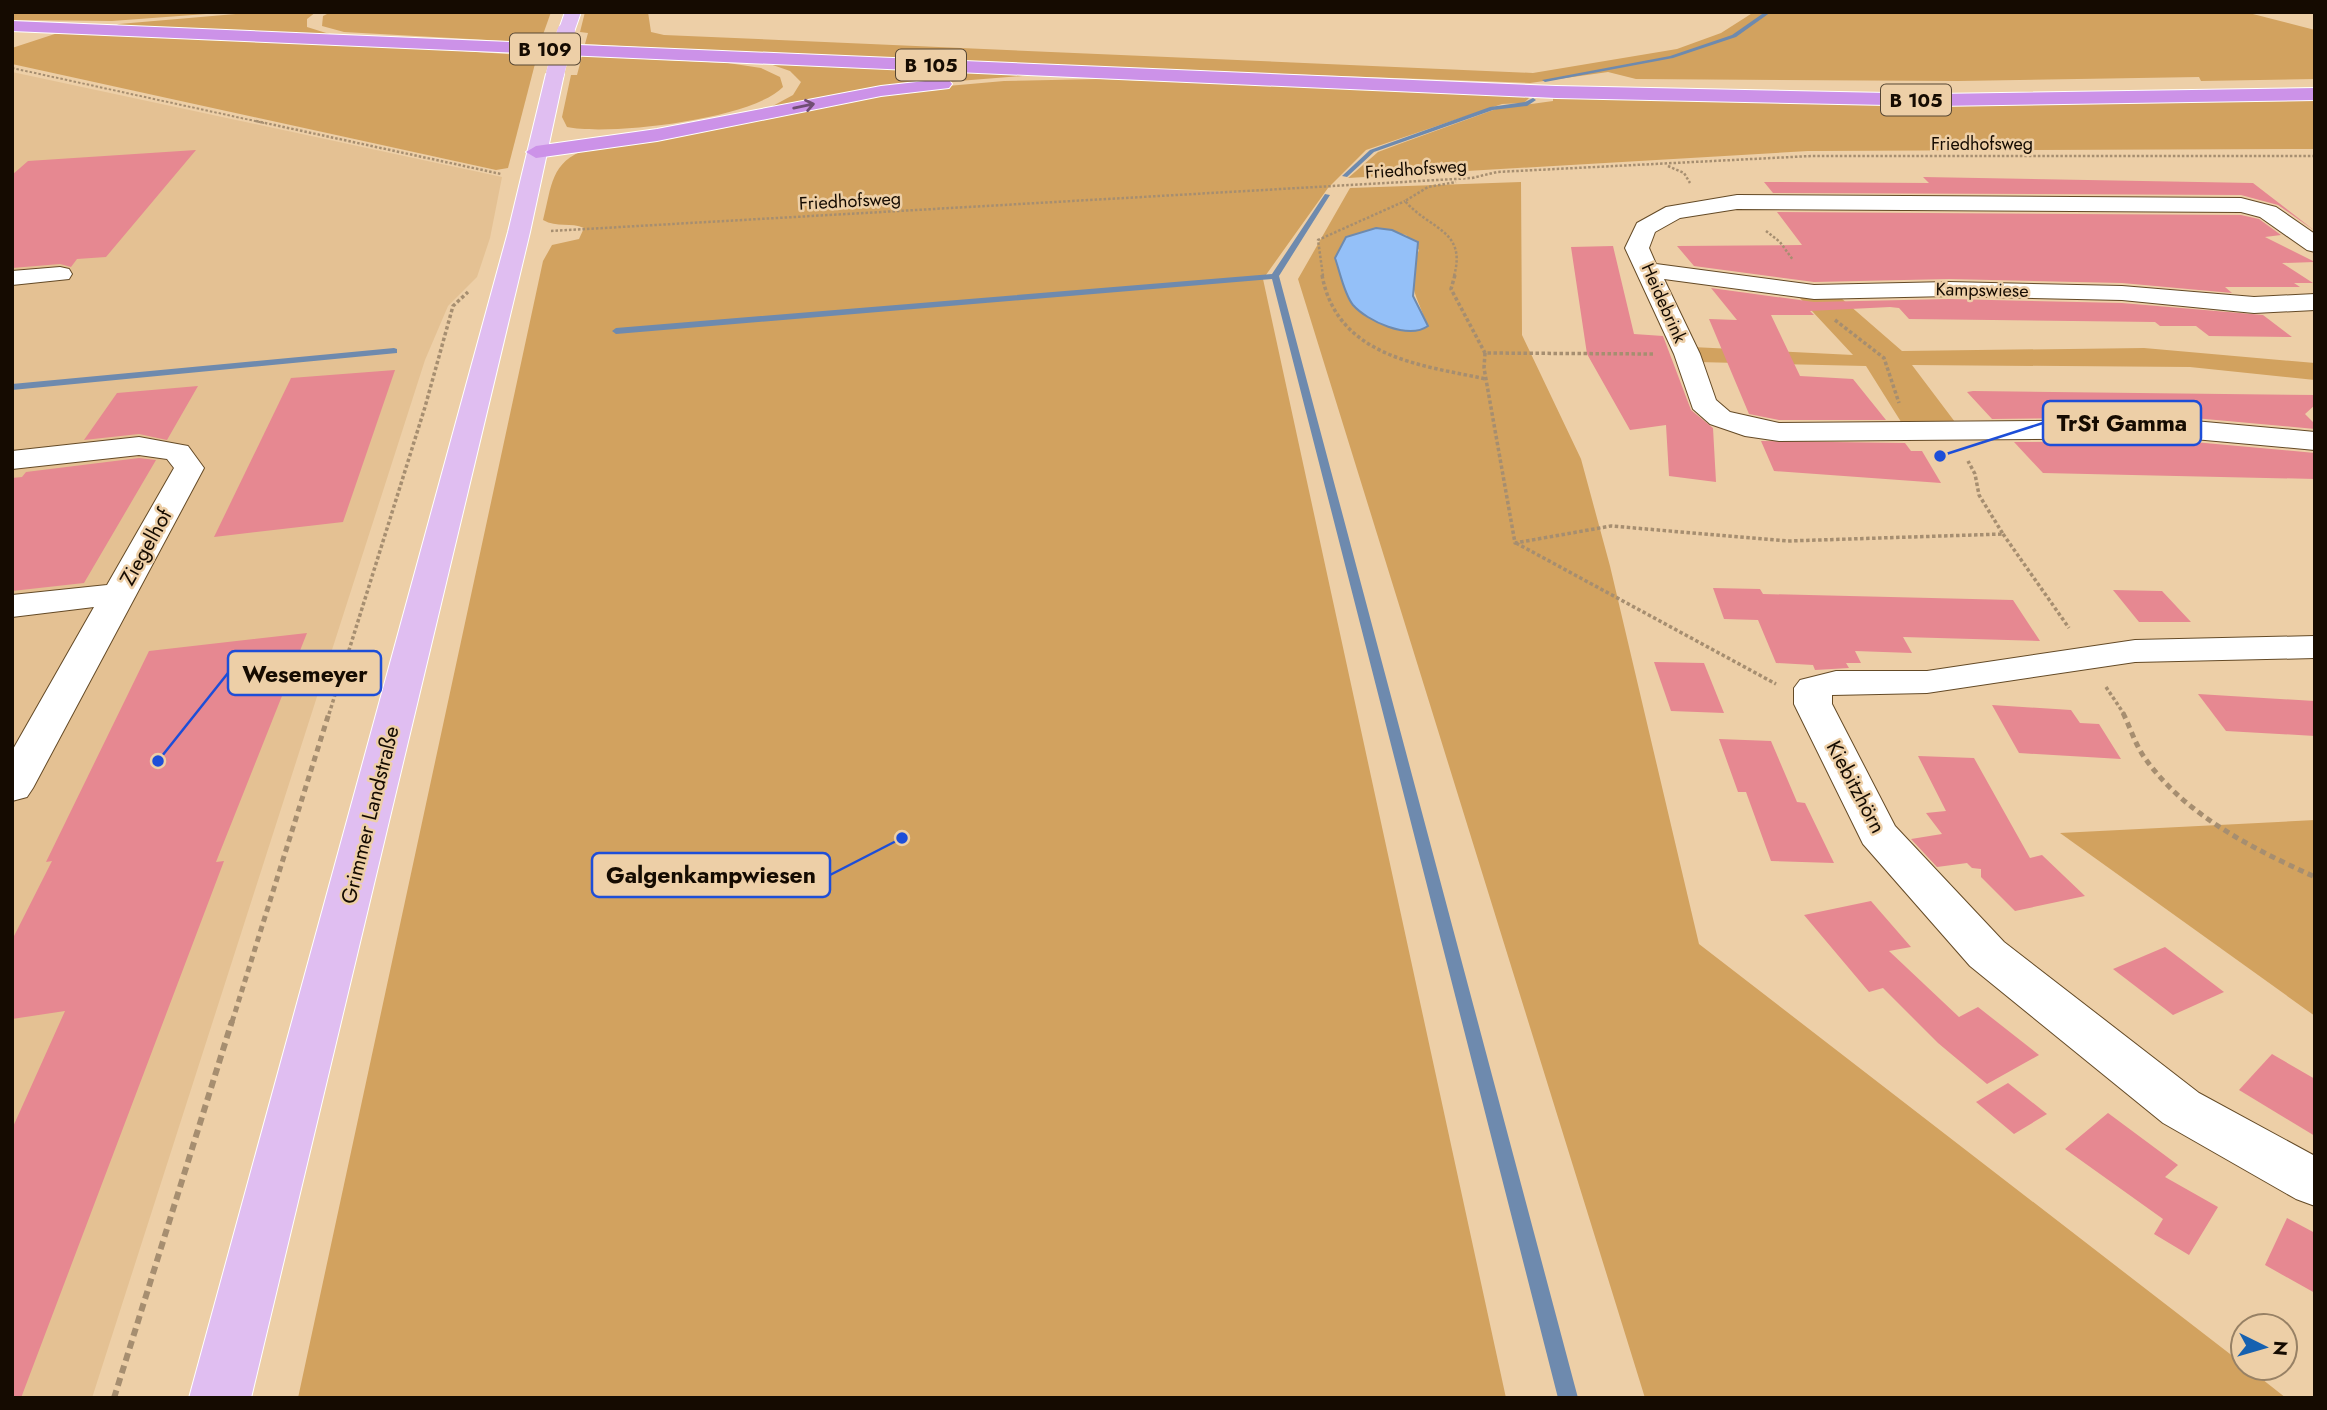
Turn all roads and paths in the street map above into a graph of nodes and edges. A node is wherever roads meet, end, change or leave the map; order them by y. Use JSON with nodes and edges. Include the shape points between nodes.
{"nodes":[{"id":1,"x":573,"y":12,"type":"edge"},
{"id":2,"x":195,"y":17,"type":"dead end"},
{"id":3,"x":314,"y":20,"type":"dead end"},
{"id":4,"x":12,"y":24,"type":"edge"},
{"id":5,"x":471,"y":46,"type":"junction"},
{"id":6,"x":620,"y":51,"type":"junction"},
{"id":7,"x":12,"y":68,"type":"edge"},
{"id":8,"x":1242,"y":79,"type":"junction"},
{"id":9,"x":2315,"y":94,"type":"edge"},
{"id":10,"x":713,"y":123,"type":"junction"},
{"id":11,"x":538,"y":144,"type":"junction"},
{"id":12,"x":2315,"y":156,"type":"edge"},
{"id":13,"x":533,"y":174,"type":"junction"},
{"id":14,"x":1472,"y":178,"type":"junction"},
{"id":15,"x":1405,"y":201,"type":"junction"},
{"id":16,"x":519,"y":232,"type":"junction"},
{"id":17,"x":2315,"y":245,"type":"edge"},
{"id":18,"x":1650,"y":270,"type":"junction"},
{"id":19,"x":61,"y":274,"type":"dead end"},
{"id":20,"x":12,"y":278,"type":"edge"},
{"id":21,"x":472,"y":288,"type":"dead end"},
{"id":22,"x":2315,"y":302,"type":"edge"},
{"id":23,"x":1485,"y":353,"type":"junction"},
{"id":24,"x":1687,"y":354,"type":"junction"},
{"id":25,"x":1486,"y":379,"type":"junction"},
{"id":26,"x":1934,"y":431,"type":"junction"},
{"id":27,"x":2315,"y":441,"type":"edge"},
{"id":28,"x":12,"y":460,"type":"edge"},
{"id":29,"x":2003,"y":534,"type":"junction"},
{"id":30,"x":1515,"y":542,"type":"junction"},
{"id":31,"x":120,"y":594,"type":"junction"},
{"id":32,"x":12,"y":606,"type":"edge"},
{"id":33,"x":2315,"y":647,"type":"edge"},
{"id":34,"x":2090,"y":658,"type":"junction"},
{"id":35,"x":1813,"y":704,"type":"junction"},
{"id":36,"x":12,"y":788,"type":"edge"},
{"id":37,"x":2315,"y":877,"type":"edge"},
{"id":38,"x":2315,"y":1183,"type":"edge"},
{"id":39,"x":114,"y":1398,"type":"edge"},
{"id":40,"x":220,"y":1398,"type":"edge"}],
"edges":[{"from":1,"to":11,"type":"main road","number":"B 109","bridge":true},
{"from":2,"to":4,"type":"highway"},
{"from":3,"to":5,"type":"highway","via":[[320,30],[346,35]]},
{"from":4,"to":5,"type":"highway","number":"B 109"},
{"from":5,"to":6,"type":"highway","number":"B 109"},
{"from":6,"to":8,"type":"highway","number":"B 105"},
{"from":6,"to":10,"type":"highway","via":[[761,65],[776,69],[789,85],[769,103]]},
{"from":7,"to":13,"type":"path","via":[[493,173]]},
{"from":8,"to":9,"type":"highway","number":"B 105","via":[[1814,99]]},
{"from":10,"to":8,"type":"highway","one_way":true,"via":[[940,84],[1026,78]]},
{"from":10,"to":11,"type":"highway"},
{"from":11,"to":13,"type":"main road","name":"Grimmer Landstraße"},
{"from":12,"to":14,"type":"path","name":"Friedhofsweg","via":[[1811,156],[1497,172]]},
{"from":13,"to":16,"type":"main road","name":"Grimmer Landstraße"},
{"from":14,"to":15,"type":"path","via":[[1428,187]]},
{"from":14,"to":16,"type":"path","name":"Friedhofsweg"},
{"from":15,"to":23,"type":"path","via":[[1415,216],[1452,236],[1458,247],[1459,267],[1451,289]]},
{"from":15,"to":25,"type":"path","via":[[1318,240],[1325,290],[1352,328],[1398,360]]},
{"from":16,"to":40,"type":"main road","name":"Grimmer Landstraße"},
{"from":17,"to":18,"type":"street","name":"Heidebrink","via":[[2267,212],[2241,205],[1737,202],[1674,212],[1645,228],[1637,248]]},
{"from":18,"to":22,"type":"street","name":"Kampswiese","via":[[1814,292],[1949,289],[2122,293],[2253,305]]},
{"from":18,"to":24,"type":"street","name":"Heidebrink"},
{"from":19,"to":20,"type":"street"},
{"from":21,"to":39,"type":"path","via":[[453,306]]},
{"from":23,"to":24,"type":"path"},
{"from":23,"to":25,"type":"path"},
{"from":24,"to":26,"type":"street","name":"Heidebrink","via":[[1703,403],[1720,418],[1745,427],[1779,432]]},
{"from":25,"to":30,"type":"path"},
{"from":26,"to":27,"type":"street","name":"Heidebrink","via":[[2183,429]]},
{"from":26,"to":29,"type":"path","via":[[1962,450],[1975,474],[1979,495]]},
{"from":28,"to":31,"type":"street","name":"Ziegelhof","via":[[139,446],[177,452],[189,468]]},
{"from":29,"to":30,"type":"path","via":[[1788,541],[1612,526]]},
{"from":29,"to":34,"type":"path"},
{"from":30,"to":35,"type":"path"},
{"from":31,"to":32,"type":"street"},
{"from":31,"to":36,"type":"street","name":"Ziegelhof"},
{"from":33,"to":34,"type":"street","via":[[2135,651]]},
{"from":34,"to":35,"type":"street","via":[[1927,682],[1836,682],[1813,688]]},
{"from":34,"to":37,"type":"path","via":[[2102,683],[2126,711],[2145,760],[2167,785],[2217,824]]},
{"from":35,"to":38,"type":"street","name":"Kiebitzhörn","via":[[1878,834],[1987,954],[2181,1108]]}]}
